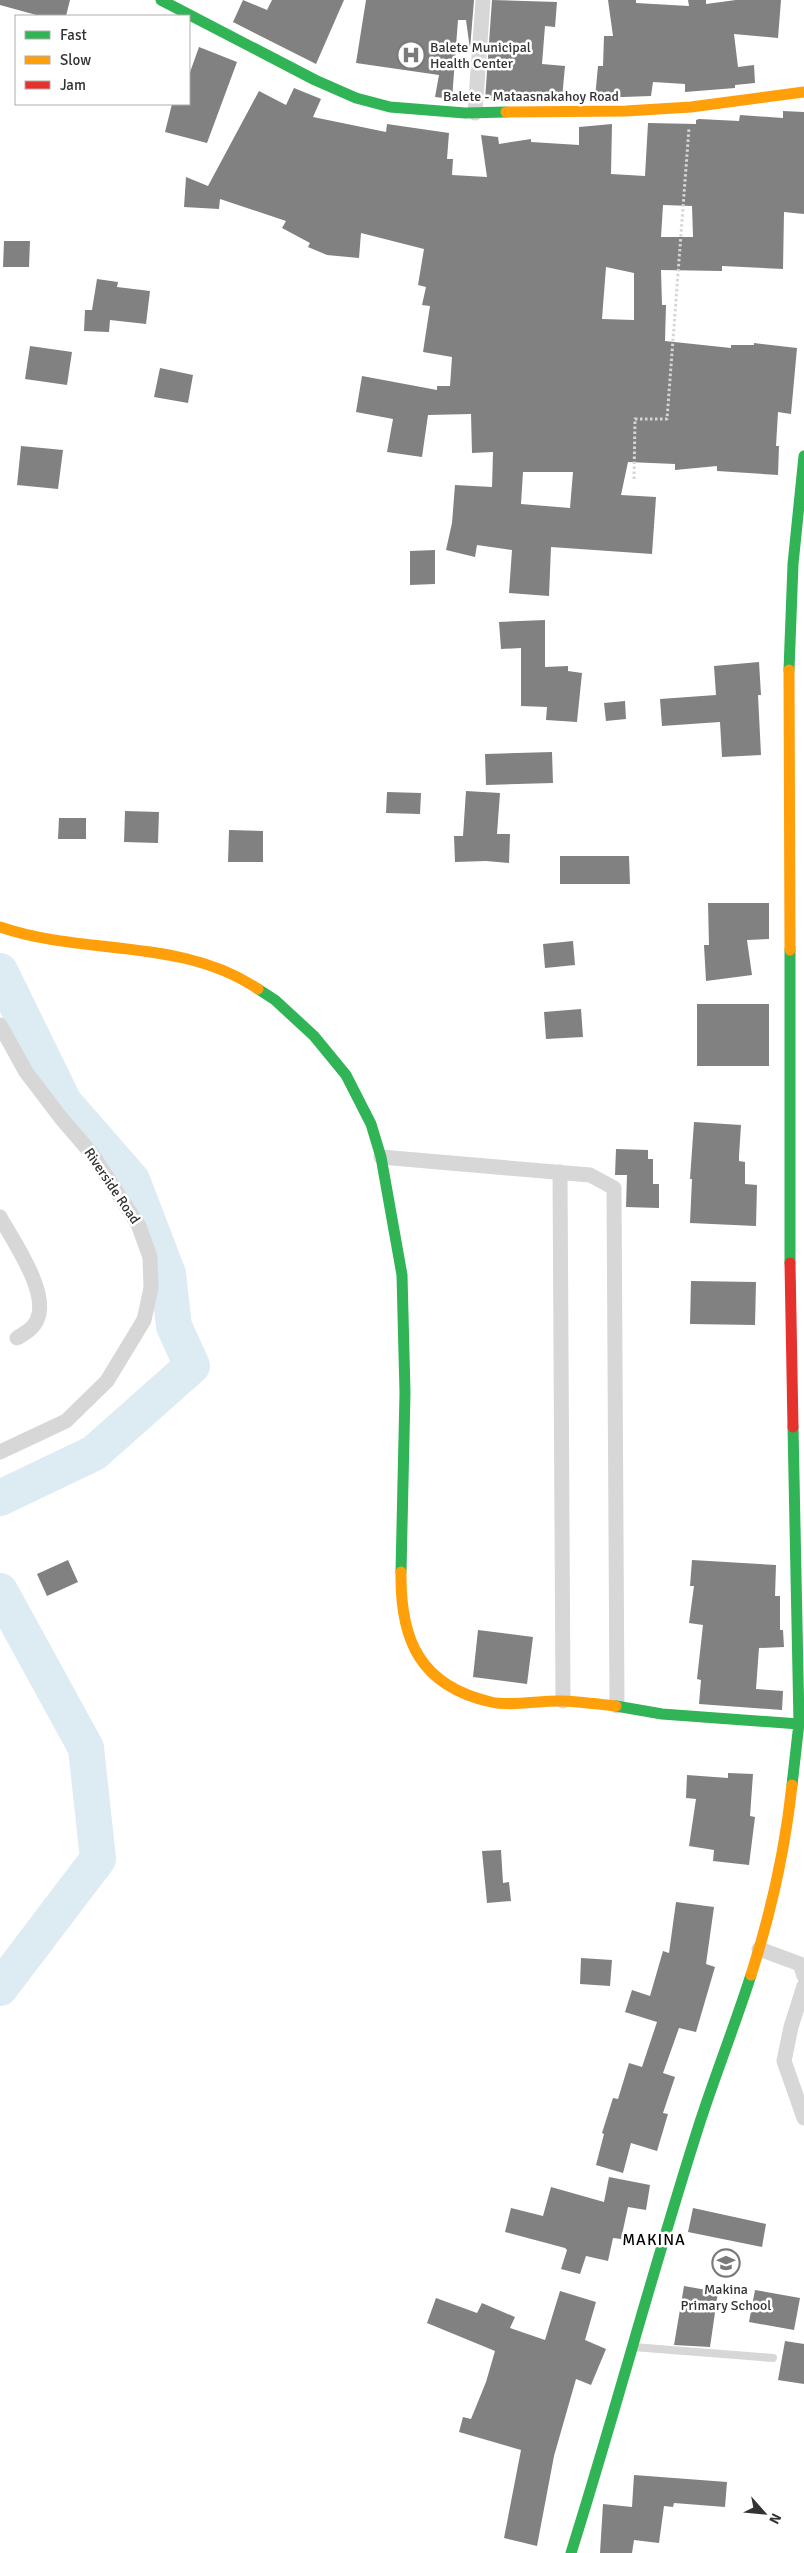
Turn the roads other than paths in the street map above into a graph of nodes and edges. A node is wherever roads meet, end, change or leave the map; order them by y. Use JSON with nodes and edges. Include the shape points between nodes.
{"nodes":[{"id":1,"x":161,"y":0,"type":"edge"},
{"id":2,"x":483,"y":0,"type":"edge"},
{"id":3,"x":804,"y":92,"type":"edge"},
{"id":4,"x":475,"y":113,"type":"junction"},
{"id":5,"x":804,"y":456,"type":"edge"},
{"id":6,"x":0,"y":927,"type":"edge"},
{"id":7,"x":0,"y":1025,"type":"edge"},
{"id":8,"x":381,"y":1157,"type":"junction"},
{"id":9,"x":560,"y":1172,"type":"junction"},
{"id":10,"x":0,"y":1217,"type":"edge"},
{"id":11,"x":17,"y":1338,"type":"dead end"},
{"id":12,"x":0,"y":1452,"type":"edge"},
{"id":13,"x":563,"y":1701,"type":"junction"},
{"id":14,"x":617,"y":1706,"type":"junction"},
{"id":15,"x":799,"y":1724,"type":"junction"},
{"id":16,"x":759,"y":1949,"type":"junction"},
{"id":17,"x":804,"y":1976,"type":"edge"},
{"id":18,"x":804,"y":1986,"type":"edge"},
{"id":19,"x":804,"y":2118,"type":"edge"},
{"id":20,"x":632,"y":2346,"type":"junction"},
{"id":21,"x":773,"y":2358,"type":"dead end"},
{"id":22,"x":572,"y":2553,"type":"edge"}],
"edges":[{"from":1,"to":4,"type":"main road","name":"Balete - Mataasnakahoy Road","via":[[356,98],[390,106]]},
{"from":2,"to":4,"type":"street"},
{"from":3,"to":4,"type":"main road","name":"Balete - Mataasnakahoy Road","via":[[691,107]]},
{"from":5,"to":15,"type":"main road","via":[[789,643],[793,987],[790,1247]]},
{"from":6,"to":8,"type":"main road","via":[[29,937],[172,954],[204,962],[254,986],[300,1022],[346,1075],[371,1124]]},
{"from":7,"to":12,"type":"street","name":"Riverside Road","via":[[26,1072],[92,1154],[139,1226],[150,1257],[150,1288],[144,1320],[107,1381],[66,1421]]},
{"from":8,"to":9,"type":"street"},
{"from":8,"to":13,"type":"main road","via":[[402,1274],[405,1393],[401,1594],[409,1638],[426,1669],[440,1682],[473,1698],[492,1703]]},
{"from":9,"to":13,"type":"street"},
{"from":9,"to":14,"type":"street","via":[[590,1175],[614,1188]]},
{"from":10,"to":11,"type":"street","via":[[40,1298],[34,1326]]},
{"from":13,"to":14,"type":"main road"},
{"from":14,"to":15,"type":"main road","via":[[662,1714]]},
{"from":15,"to":16,"type":"main road","via":[[788,1826]]},
{"from":16,"to":17,"type":"street","via":[[800,1964]]},
{"from":16,"to":20,"type":"main road","via":[[701,2120]]},
{"from":18,"to":19,"type":"street","via":[[784,2062]]},
{"from":20,"to":21,"type":"lane"},
{"from":20,"to":22,"type":"main road"}]}
